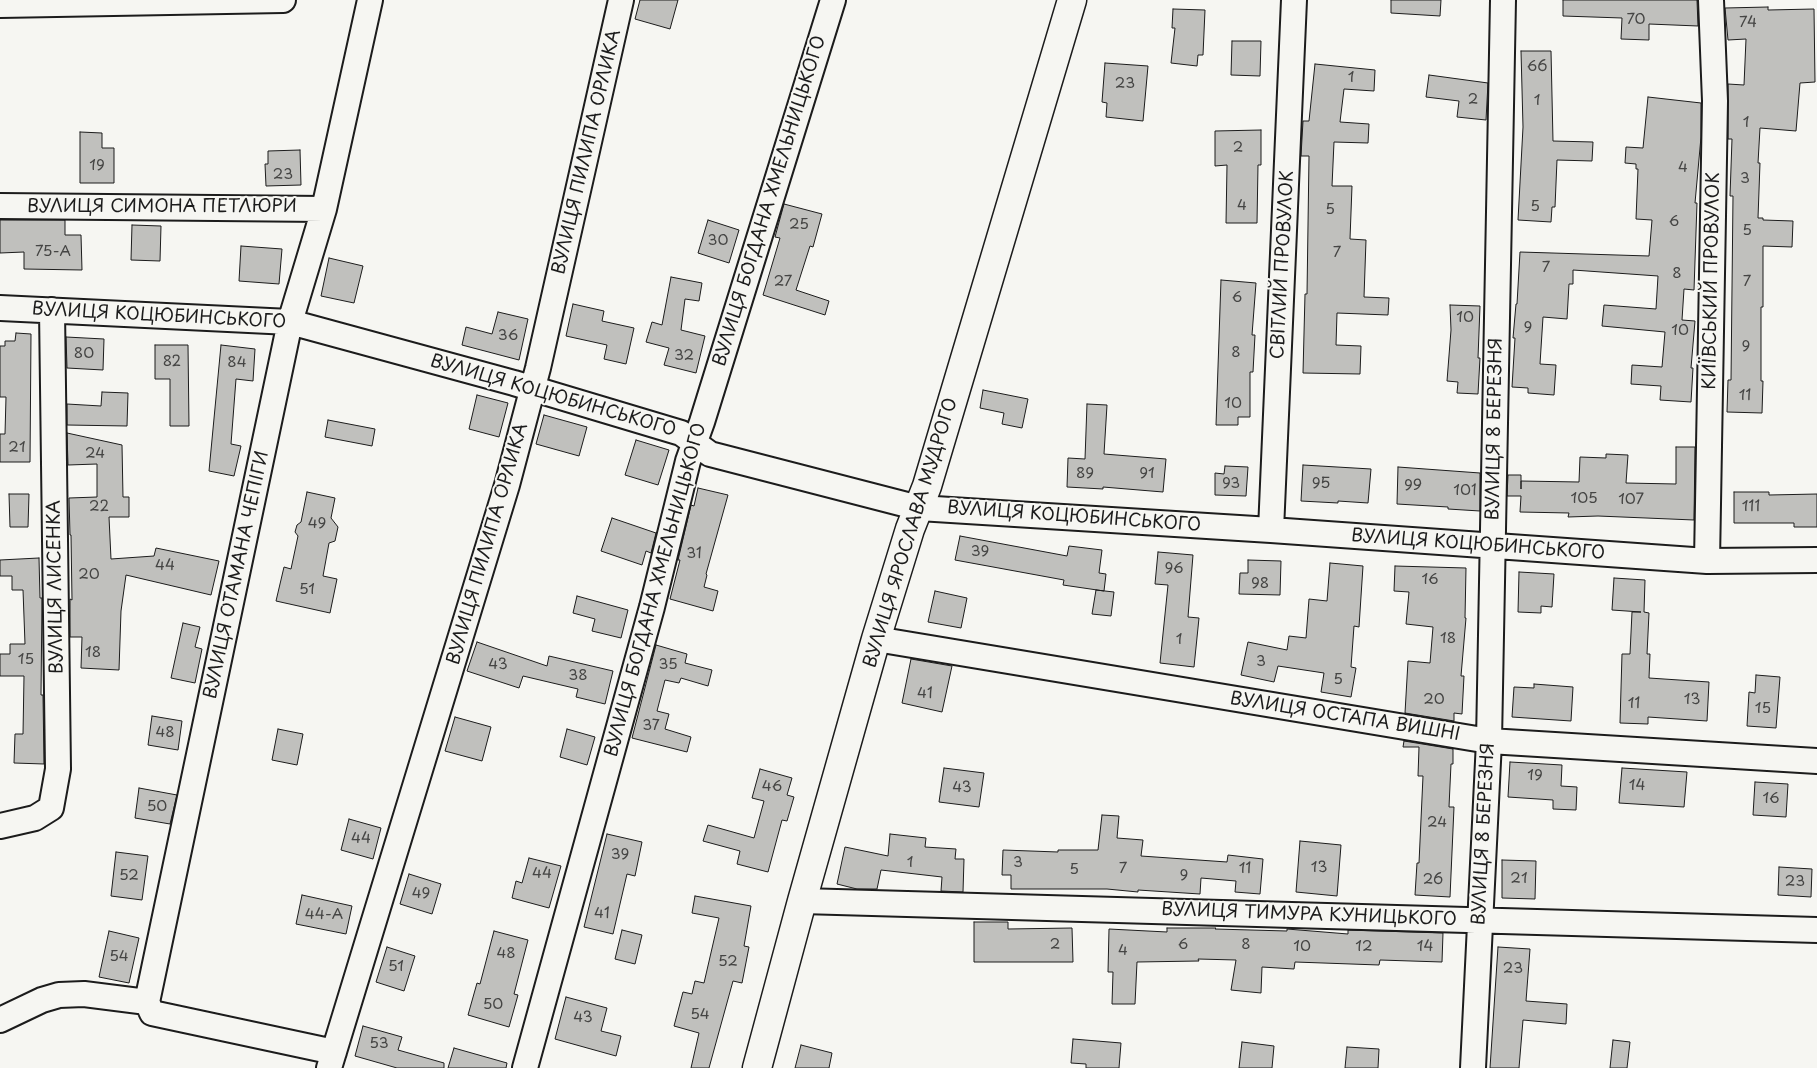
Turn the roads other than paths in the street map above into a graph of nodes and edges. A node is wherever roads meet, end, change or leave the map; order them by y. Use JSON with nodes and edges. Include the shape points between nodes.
{"nodes":[{"id":1,"x":283,"y":0,"type":"edge"},
{"id":2,"x":370,"y":0,"type":"edge"},
{"id":3,"x":621,"y":0,"type":"edge"},
{"id":4,"x":833,"y":0,"type":"edge"},
{"id":5,"x":1072,"y":0,"type":"edge"},
{"id":6,"x":1294,"y":0,"type":"edge"},
{"id":7,"x":1503,"y":0,"type":"edge"},
{"id":8,"x":1711,"y":0,"type":"edge"},
{"id":9,"x":0,"y":5,"type":"edge"},
{"id":10,"x":0,"y":206,"type":"edge"},
{"id":11,"x":324,"y":208,"type":"junction"},
{"id":12,"x":0,"y":308,"type":"edge"},
{"id":13,"x":52,"y":310,"type":"junction"},
{"id":14,"x":290,"y":322,"type":"junction"},
{"id":15,"x":532,"y":389,"type":"junction"},
{"id":16,"x":694,"y":442,"type":"junction"},
{"id":17,"x":919,"y":508,"type":"junction"},
{"id":18,"x":1271,"y":530,"type":"junction"},
{"id":19,"x":1493,"y":546,"type":"junction"},
{"id":20,"x":1817,"y":560,"type":"edge"},
{"id":21,"x":1707,"y":561,"type":"junction"},
{"id":22,"x":876,"y":639,"type":"junction"},
{"id":23,"x":1489,"y":741,"type":"junction"},
{"id":24,"x":1817,"y":761,"type":"edge"},
{"id":25,"x":0,"y":826,"type":"edge"},
{"id":26,"x":802,"y":901,"type":"junction"},
{"id":27,"x":1480,"y":920,"type":"junction"},
{"id":28,"x":1817,"y":930,"type":"edge"},
{"id":29,"x":148,"y":1002,"type":"junction"},
{"id":30,"x":0,"y":1020,"type":"edge"},
{"id":31,"x":332,"y":1060,"type":"edge"},
{"id":32,"x":525,"y":1068,"type":"edge"},
{"id":33,"x":757,"y":1068,"type":"edge"},
{"id":34,"x":1472,"y":1068,"type":"edge"}],
"edges":[{"from":1,"to":9,"type":"street"},
{"from":2,"to":11,"type":"street","name":"ВУЛИЦЯ ОТАМАНА ЧЕПІГИ"},
{"from":3,"to":15,"type":"street","name":"ВУЛИЦЯ ПИЛИПА ОРЛИКА"},
{"from":4,"to":16,"type":"street","name":"ВУЛИЦЯ БОГДАНА ХМЕЛЬНИЦЬКОГО"},
{"from":5,"to":17,"type":"street","name":"ВУЛИЦЯ ЯРОСЛАВА МУДРОГО"},
{"from":6,"to":18,"type":"street","name":"СВІТЛИЙ ПРОВУЛОК"},
{"from":7,"to":19,"type":"street","name":"ВУЛИЦЯ 8 БЕРЕЗНЯ"},
{"from":8,"to":21,"type":"street","name":"КИЇВСЬКИЙ ПРОВУЛОК","via":[[1715,101]]},
{"from":10,"to":11,"type":"street","name":"ВУЛИЦЯ СИМОНА ПЕТЛЮРИ"},
{"from":11,"to":14,"type":"street","name":"ВУЛИЦЯ ОТАМАНА ЧЕПІГИ"},
{"from":12,"to":13,"type":"street","name":"ВУЛИЦЯ КОЦЮБИНСЬКОГО"},
{"from":13,"to":14,"type":"street","name":"ВУЛИЦЯ КОЦЮБИНСЬКОГО"},
{"from":13,"to":25,"type":"street","name":"ВУЛИЦЯ ЛИСЕНКА","via":[[58,769],[51,808],[35,818]]},
{"from":14,"to":15,"type":"street","name":"ВУЛИЦЯ КОЦЮБИНСЬКОГО"},
{"from":14,"to":29,"type":"street","name":"ВУЛИЦЯ ОТАМАНА ЧЕПІГИ"},
{"from":15,"to":16,"type":"street","name":"ВУЛИЦЯ КОЦЮБИНСЬКОГО","via":[[681,433]]},
{"from":15,"to":31,"type":"street","name":"ВУЛИЦЯ ПИЛИПА ОРЛИКА","via":[[464,630]]},
{"from":16,"to":17,"type":"street","name":"ВУЛИЦЯ КОЦЮБИНСЬКОГО","via":[[710,454]]},
{"from":16,"to":32,"type":"street","name":"ВУЛИЦЯ БОГДАНА ХМЕЛЬНИЦЬКОГО"},
{"from":17,"to":18,"type":"street","name":"ВУЛИЦЯ КОЦЮБИНСЬКОГО"},
{"from":17,"to":22,"type":"street","name":"ВУЛИЦЯ ЯРОСЛАВА МУДРОГО"},
{"from":18,"to":19,"type":"street","name":"ВУЛИЦЯ КОЦЮБИНСЬКОГО"},
{"from":19,"to":21,"type":"street","name":"ВУЛИЦЯ КОЦЮБИНСЬКОГО"},
{"from":19,"to":23,"type":"street","name":"ВУЛИЦЯ 8 БЕРЕЗНЯ"},
{"from":20,"to":21,"type":"street","name":"ВУЛИЦЯ КОЦЮБИНСЬКОГО"},
{"from":22,"to":23,"type":"street","name":"ВУЛИЦЯ ОСТАПА ВИШНІ"},
{"from":22,"to":26,"type":"street","name":"ВУЛИЦЯ ЯРОСЛАВА МУДРОГО"},
{"from":23,"to":24,"type":"street","name":"ВУЛИЦЯ ОСТАПА ВИШНІ"},
{"from":23,"to":27,"type":"street","name":"ВУЛИЦЯ 8 БЕРЕЗНЯ"},
{"from":26,"to":27,"type":"street","name":"ВУЛИЦЯ ТИМУРА КУНИЦЬКОГО"},
{"from":26,"to":33,"type":"street","name":"ВУЛИЦЯ ЯРОСЛАВА МУДРОГО"},
{"from":27,"to":28,"type":"street","name":"ВУЛИЦЯ ТИМУРА КУНИЦЬКОГО"},
{"from":27,"to":34,"type":"street","name":"ВУЛИЦЯ 8 БЕРЕЗНЯ"},
{"from":29,"to":30,"type":"street","via":[[84,994],[59,995]]},
{"from":29,"to":31,"type":"street","name":"ВУЛИЦЯ ПИЛИПА ОРЛИКА","via":[[152,1013]]}]}
